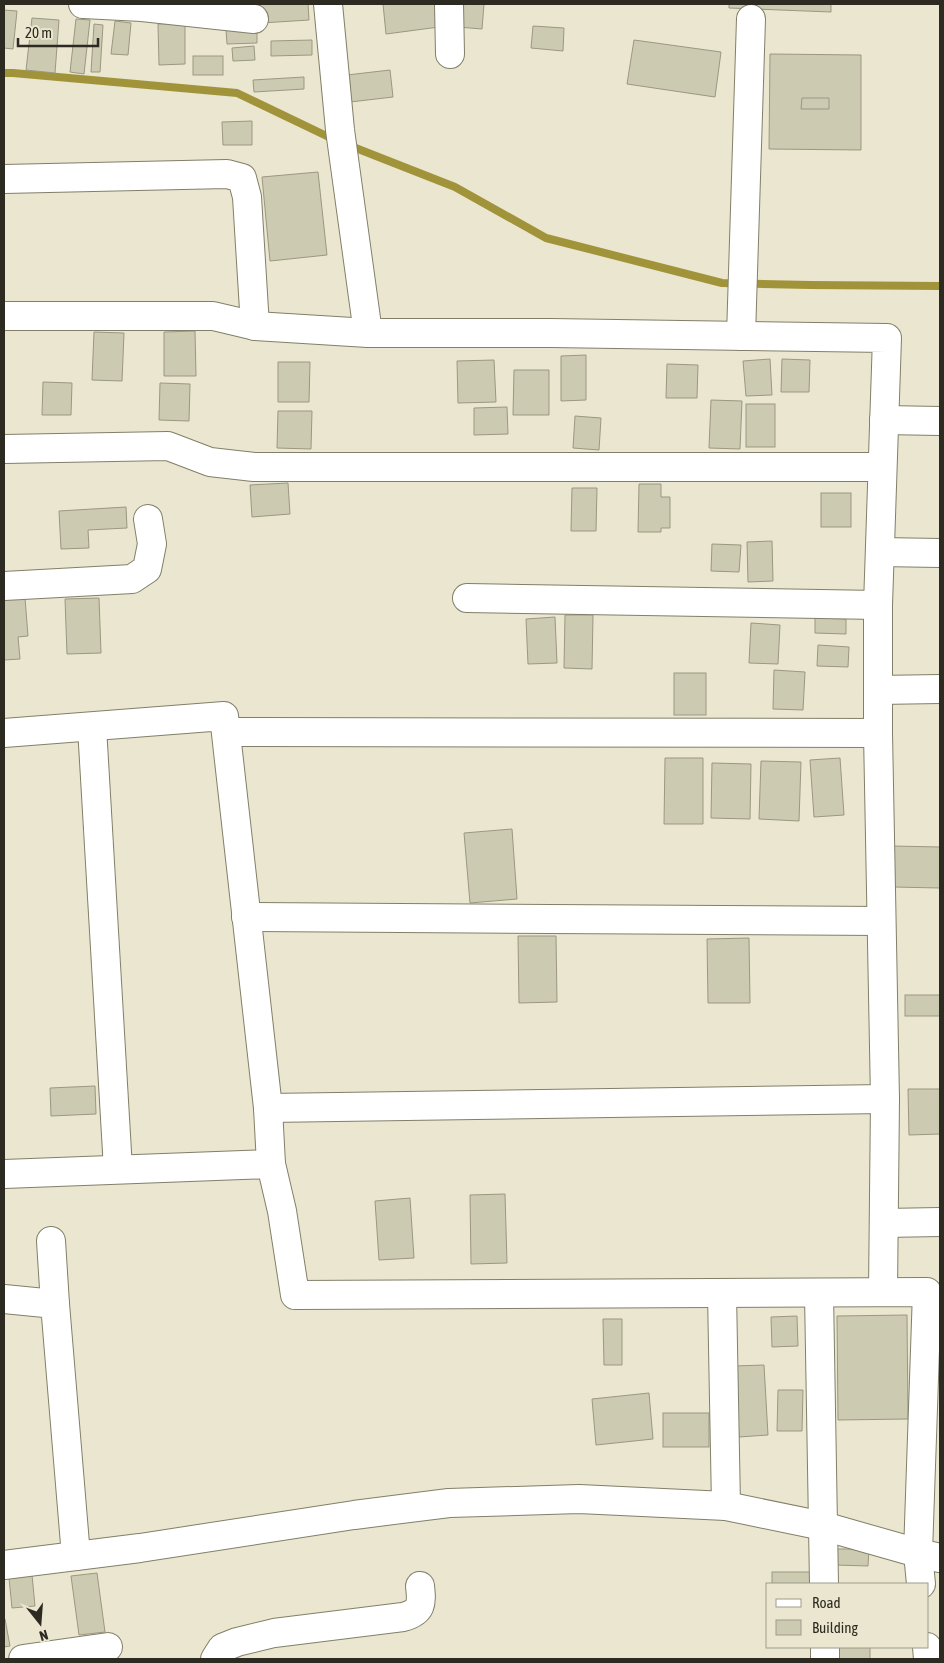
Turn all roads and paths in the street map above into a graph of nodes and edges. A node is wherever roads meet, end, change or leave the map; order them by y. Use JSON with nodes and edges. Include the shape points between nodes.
{"nodes":[{"id":1,"x":83,"y":4,"type":"edge"},
{"id":2,"x":328,"y":4,"type":"edge"},
{"id":3,"x":449,"y":4,"type":"edge"},
{"id":4,"x":254,"y":19,"type":"dead end"},
{"id":5,"x":751,"y":19,"type":"dead end"},
{"id":6,"x":450,"y":54,"type":"dead end"},
{"id":7,"x":4,"y":179,"type":"edge"},
{"id":8,"x":4,"y":316,"type":"edge"},
{"id":9,"x":255,"y":326,"type":"junction"},
{"id":10,"x":368,"y":333,"type":"junction"},
{"id":11,"x":741,"y":336,"type":"junction"},
{"id":12,"x":884,"y":420,"type":"junction"},
{"id":13,"x":940,"y":421,"type":"edge"},
{"id":14,"x":4,"y":449,"type":"edge"},
{"id":15,"x":882,"y":467,"type":"junction"},
{"id":16,"x":148,"y":519,"type":"dead end"},
{"id":17,"x":880,"y":552,"type":"junction"},
{"id":18,"x":940,"y":553,"type":"edge"},
{"id":19,"x":4,"y":586,"type":"edge"},
{"id":20,"x":467,"y":598,"type":"dead end"},
{"id":21,"x":878,"y":605,"type":"junction"},
{"id":22,"x":940,"y":689,"type":"edge"},
{"id":23,"x":878,"y":690,"type":"junction"},
{"id":24,"x":92,"y":727,"type":"junction"},
{"id":25,"x":227,"y":732,"type":"junction"},
{"id":26,"x":4,"y":733,"type":"edge"},
{"id":27,"x":878,"y":734,"type":"junction"},
{"id":28,"x":246,"y":918,"type":"junction"},
{"id":29,"x":881,"y":921,"type":"junction"},
{"id":30,"x":885,"y":1099,"type":"junction"},
{"id":31,"x":268,"y":1108,"type":"junction"},
{"id":32,"x":272,"y":1164,"type":"junction"},
{"id":33,"x":118,"y":1169,"type":"junction"},
{"id":34,"x":4,"y":1174,"type":"edge"},
{"id":35,"x":884,"y":1222,"type":"junction"},
{"id":36,"x":940,"y":1222,"type":"edge"},
{"id":37,"x":52,"y":1241,"type":"dead end"},
{"id":38,"x":883,"y":1292,"type":"junction"},
{"id":39,"x":722,"y":1293,"type":"junction"},
{"id":40,"x":819,"y":1293,"type":"junction"},
{"id":41,"x":4,"y":1299,"type":"edge"},
{"id":42,"x":55,"y":1304,"type":"junction"},
{"id":43,"x":726,"y":1506,"type":"junction"},
{"id":44,"x":823,"y":1526,"type":"junction"},
{"id":45,"x":76,"y":1556,"type":"junction"},
{"id":46,"x":929,"y":1556,"type":"edge"},
{"id":47,"x":4,"y":1565,"type":"edge"},
{"id":48,"x":824,"y":1583,"type":"edge"},
{"id":49,"x":921,"y":1583,"type":"edge"},
{"id":50,"x":420,"y":1586,"type":"dead end"},
{"id":51,"x":108,"y":1647,"type":"dead end"},
{"id":52,"x":22,"y":1659,"type":"edge"},
{"id":53,"x":215,"y":1659,"type":"edge"}],
"edges":[{"from":1,"to":4,"type":"street"},
{"from":2,"to":10,"type":"street","via":[[340,130]]},
{"from":3,"to":6,"type":"street"},
{"from":5,"to":11,"type":"street"},
{"from":7,"to":9,"type":"street","via":[[227,174],[242,178],[247,197]]},
{"from":8,"to":9,"type":"street","via":[[213,316]]},
{"from":9,"to":10,"type":"street"},
{"from":10,"to":11,"type":"street"},
{"from":11,"to":12,"type":"street","via":[[887,338]]},
{"from":12,"to":13,"type":"street"},
{"from":12,"to":15,"type":"street"},
{"from":14,"to":15,"type":"street","via":[[168,446],[210,462],[254,467]]},
{"from":15,"to":17,"type":"street"},
{"from":16,"to":19,"type":"street","via":[[152,544],[147,569],[132,578]]},
{"from":17,"to":18,"type":"street"},
{"from":17,"to":21,"type":"street"},
{"from":20,"to":21,"type":"street"},
{"from":21,"to":23,"type":"street"},
{"from":22,"to":23,"type":"street"},
{"from":23,"to":27,"type":"street"},
{"from":24,"to":25,"type":"street","via":[[224,716]]},
{"from":24,"to":26,"type":"street"},
{"from":24,"to":33,"type":"street"},
{"from":25,"to":27,"type":"street"},
{"from":25,"to":28,"type":"street"},
{"from":27,"to":29,"type":"street"},
{"from":28,"to":29,"type":"street"},
{"from":28,"to":31,"type":"street"},
{"from":29,"to":30,"type":"street"},
{"from":30,"to":31,"type":"street"},
{"from":30,"to":35,"type":"street"},
{"from":31,"to":32,"type":"street"},
{"from":32,"to":33,"type":"street"},
{"from":32,"to":39,"type":"street","via":[[295,1295]]},
{"from":33,"to":34,"type":"street"},
{"from":35,"to":36,"type":"street"},
{"from":35,"to":38,"type":"street"},
{"from":37,"to":42,"type":"street"},
{"from":38,"to":40,"type":"street"},
{"from":38,"to":46,"type":"street","via":[[927,1292]]},
{"from":39,"to":40,"type":"street"},
{"from":39,"to":43,"type":"street"},
{"from":40,"to":44,"type":"street"},
{"from":41,"to":42,"type":"street"},
{"from":42,"to":45,"type":"street"},
{"from":43,"to":44,"type":"street"},
{"from":43,"to":45,"type":"street","via":[[580,1499],[449,1503]]},
{"from":44,"to":46,"type":"street"},
{"from":44,"to":48,"type":"street"},
{"from":45,"to":47,"type":"street"},
{"from":46,"to":49,"type":"street"},
{"from":50,"to":53,"type":"street","via":[[421,1599],[418,1610],[413,1614],[274,1633],[222,1648]]},
{"from":51,"to":52,"type":"street"}]}
